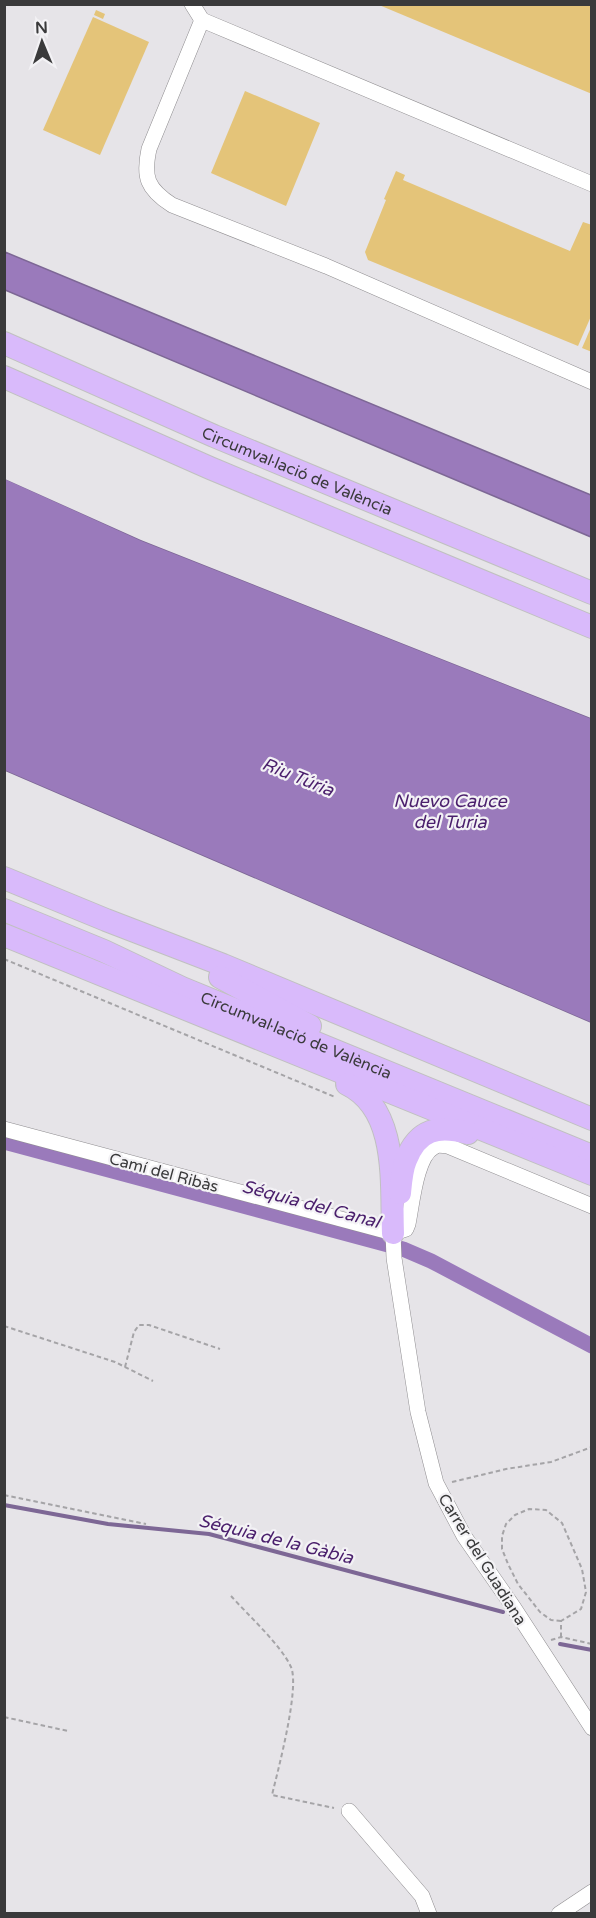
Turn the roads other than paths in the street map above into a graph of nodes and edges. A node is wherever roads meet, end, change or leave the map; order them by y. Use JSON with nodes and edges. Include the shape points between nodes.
{"nodes":[{"id":1,"x":192,"y":4,"type":"edge"},
{"id":2,"x":202,"y":20,"type":"junction"},
{"id":3,"x":591,"y":184,"type":"edge"},
{"id":4,"x":4,"y":343,"type":"edge"},
{"id":5,"x":4,"y":377,"type":"edge"},
{"id":6,"x":591,"y":382,"type":"edge"},
{"id":7,"x":591,"y":593,"type":"edge"},
{"id":8,"x":591,"y":627,"type":"edge"},
{"id":9,"x":4,"y":878,"type":"edge"},
{"id":10,"x":4,"y":910,"type":"edge"},
{"id":11,"x":106,"y":920,"type":"junction"},
{"id":12,"x":4,"y":935,"type":"edge"},
{"id":13,"x":215,"y":1022,"type":"junction"},
{"id":14,"x":591,"y":1119,"type":"edge"},
{"id":15,"x":514,"y":1124,"type":"junction"},
{"id":16,"x":4,"y":1129,"type":"edge"},
{"id":17,"x":591,"y":1156,"type":"edge"},
{"id":18,"x":591,"y":1174,"type":"edge"},
{"id":19,"x":591,"y":1179,"type":"edge"},
{"id":20,"x":591,"y":1206,"type":"edge"},
{"id":21,"x":393,"y":1233,"type":"junction"},
{"id":22,"x":591,"y":1728,"type":"edge"},
{"id":23,"x":349,"y":1811,"type":"road end"},
{"id":24,"x":591,"y":1892,"type":"edge"},
{"id":25,"x":429,"y":1914,"type":"edge"},
{"id":26,"x":559,"y":1914,"type":"edge"}],
"edges":[{"from":1,"to":2,"type":"street"},
{"from":2,"to":3,"type":"street"},
{"from":2,"to":6,"type":"street","via":[[149,149],[148,182],[157,196]]},
{"from":4,"to":7,"type":"highway","name":"Circumval·lació de València","via":[[214,436]]},
{"from":5,"to":8,"type":"highway","name":"Circumval·lació de València","via":[[210,468]]},
{"from":9,"to":11,"type":"highway"},
{"from":10,"to":15,"type":"highway","name":"Circumval·lació de València","via":[[182,988]]},
{"from":11,"to":14,"type":"highway"},
{"from":11,"to":15,"type":"highway","via":[[363,1055]]},
{"from":12,"to":13,"type":"highway"},
{"from":13,"to":18,"type":"highway"},
{"from":13,"to":21,"type":"highway","via":[[354,1088],[369,1100],[385,1131]]},
{"from":15,"to":17,"type":"highway","name":"Circumval·lació de València"},
{"from":16,"to":21,"type":"street","name":"Camí del Ribàs"},
{"from":19,"to":21,"type":"highway","via":[[469,1134],[442,1128],[418,1139],[405,1160]]},
{"from":20,"to":21,"type":"street","via":[[439,1145],[432,1147],[422,1160],[406,1229]]},
{"from":21,"to":22,"type":"street","name":"Carrer del Guadiana","via":[[418,1412],[437,1486],[465,1536]]},
{"from":23,"to":25,"type":"street","via":[[422,1896]]},
{"from":24,"to":26,"type":"street"}]}
